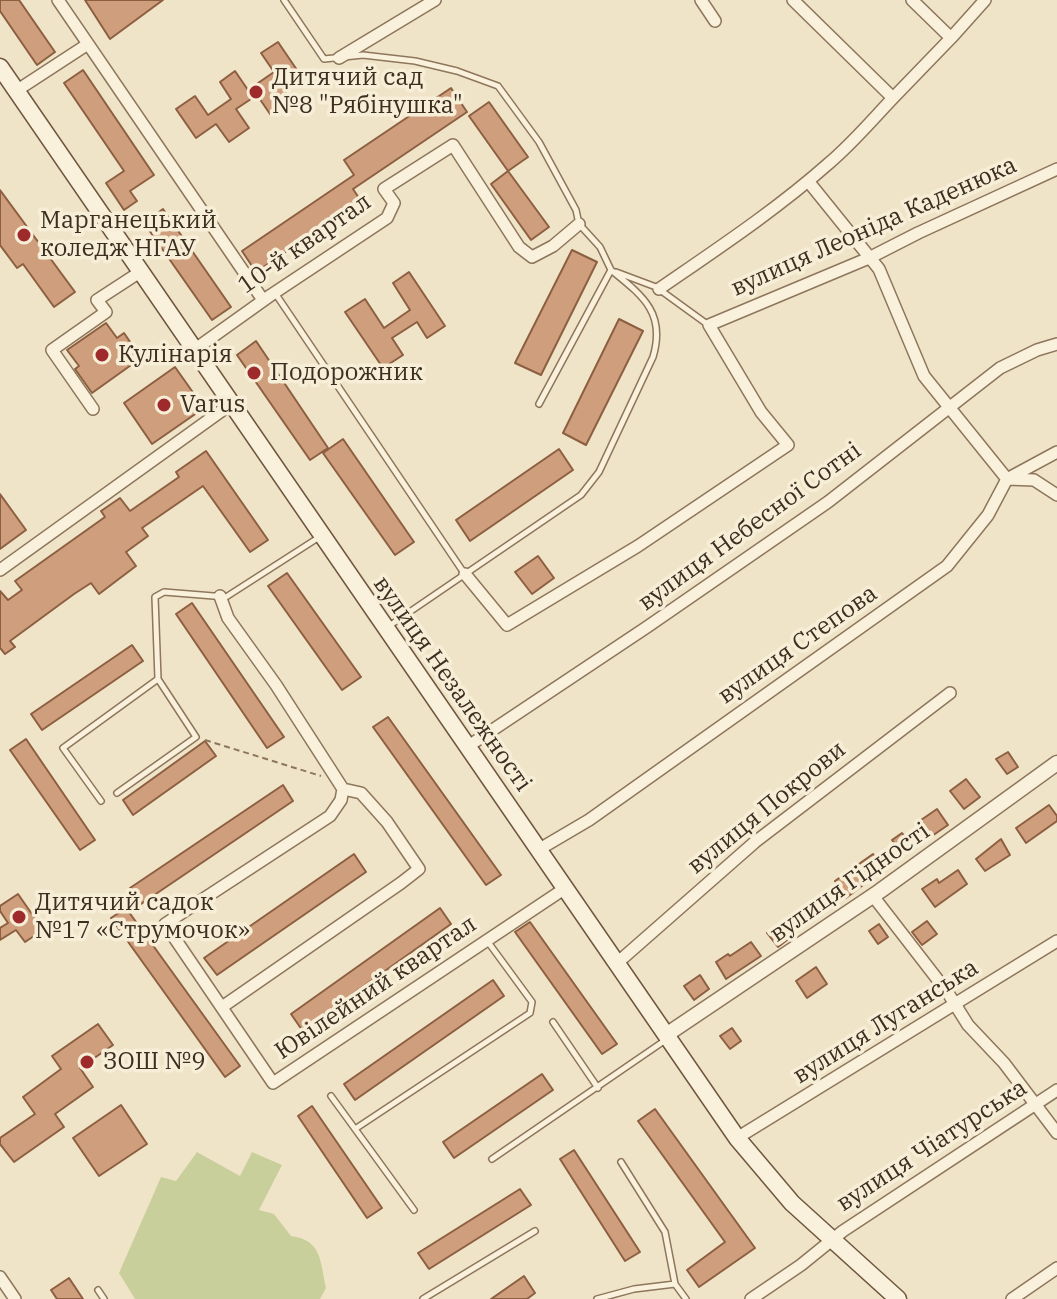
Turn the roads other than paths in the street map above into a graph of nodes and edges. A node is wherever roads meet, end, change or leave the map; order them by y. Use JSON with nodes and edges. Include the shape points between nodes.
{"nodes":[{"id":1,"x":58,"y":0,"type":"edge"},
{"id":2,"x":284,"y":0,"type":"edge"},
{"id":3,"x":435,"y":0,"type":"edge"},
{"id":4,"x":701,"y":0,"type":"edge"},
{"id":5,"x":793,"y":0,"type":"edge"},
{"id":6,"x":912,"y":0,"type":"edge"},
{"id":7,"x":985,"y":0,"type":"edge"},
{"id":8,"x":715,"y":21,"type":"dead end"},
{"id":9,"x":951,"y":38,"type":"junction"},
{"id":10,"x":88,"y":44,"type":"junction"},
{"id":11,"x":339,"y":58,"type":"junction"},
{"id":12,"x":0,"y":67,"type":"edge"},
{"id":13,"x":16,"y":91,"type":"junction"},
{"id":14,"x":893,"y":98,"type":"junction"},
{"id":15,"x":1057,"y":169,"type":"edge"},
{"id":16,"x":808,"y":181,"type":"junction"},
{"id":17,"x":579,"y":224,"type":"junction"},
{"id":18,"x":869,"y":258,"type":"junction"},
{"id":19,"x":611,"y":270,"type":"junction"},
{"id":20,"x":140,"y":272,"type":"junction"},
{"id":21,"x":659,"y":289,"type":"junction"},
{"id":22,"x":274,"y":292,"type":"junction"},
{"id":23,"x":263,"y":300,"type":"junction"},
{"id":24,"x":709,"y":325,"type":"junction"},
{"id":25,"x":1057,"y":344,"type":"edge"},
{"id":26,"x":194,"y":350,"type":"junction"},
{"id":27,"x":231,"y":404,"type":"junction"},
{"id":28,"x":539,"y":404,"type":"dead end"},
{"id":29,"x":947,"y":408,"type":"junction"},
{"id":30,"x":93,"y":409,"type":"dead end"},
{"id":31,"x":1057,"y":452,"type":"edge"},
{"id":32,"x":1007,"y":479,"type":"junction"},
{"id":33,"x":1057,"y":495,"type":"edge"},
{"id":34,"x":321,"y":536,"type":"junction"},
{"id":35,"x":0,"y":570,"type":"edge"},
{"id":36,"x":465,"y":574,"type":"junction"},
{"id":37,"x":220,"y":596,"type":"junction"},
{"id":38,"x":385,"y":628,"type":"junction"},
{"id":39,"x":158,"y":679,"type":"junction"},
{"id":40,"x":950,"y":693,"type":"dead end"},
{"id":41,"x":467,"y":747,"type":"junction"},
{"id":42,"x":1057,"y":763,"type":"edge"},
{"id":43,"x":341,"y":784,"type":"junction"},
{"id":44,"x":117,"y":793,"type":"dead end"},
{"id":45,"x":101,"y":801,"type":"dead end"},
{"id":46,"x":538,"y":850,"type":"junction"},
{"id":47,"x":564,"y":889,"type":"junction"},
{"id":48,"x":873,"y":896,"type":"junction"},
{"id":49,"x":487,"y":941,"type":"junction"},
{"id":50,"x":1057,"y":941,"type":"edge"},
{"id":51,"x":616,"y":964,"type":"junction"},
{"id":52,"x":955,"y":1004,"type":"junction"},
{"id":53,"x":222,"y":1007,"type":"junction"},
{"id":54,"x":553,"y":1022,"type":"dead end"},
{"id":55,"x":667,"y":1037,"type":"junction"},
{"id":56,"x":598,"y":1088,"type":"junction"},
{"id":57,"x":1057,"y":1090,"type":"edge"},
{"id":58,"x":331,"y":1096,"type":"dead end"},
{"id":59,"x":1035,"y":1104,"type":"junction"},
{"id":60,"x":355,"y":1129,"type":"junction"},
{"id":61,"x":1057,"y":1133,"type":"edge"},
{"id":62,"x":737,"y":1138,"type":"junction"},
{"id":63,"x":492,"y":1159,"type":"dead end"},
{"id":64,"x":621,"y":1162,"type":"dead end"},
{"id":65,"x":414,"y":1210,"type":"dead end"},
{"id":66,"x":535,"y":1231,"type":"dead end"},
{"id":67,"x":832,"y":1240,"type":"junction"},
{"id":68,"x":1057,"y":1268,"type":"edge"},
{"id":69,"x":0,"y":1277,"type":"edge"},
{"id":70,"x":675,"y":1284,"type":"junction"},
{"id":71,"x":98,"y":1290,"type":"dead end"},
{"id":72,"x":15,"y":1299,"type":"edge"},
{"id":73,"x":104,"y":1299,"type":"edge"},
{"id":74,"x":423,"y":1299,"type":"edge"},
{"id":75,"x":597,"y":1299,"type":"edge"},
{"id":76,"x":686,"y":1299,"type":"edge"},
{"id":77,"x":751,"y":1299,"type":"edge"},
{"id":78,"x":898,"y":1299,"type":"edge"},
{"id":79,"x":1012,"y":1299,"type":"edge"}],
"edges":[{"from":1,"to":10,"type":"street"},
{"from":2,"to":11,"type":"lane","via":[[324,59]]},
{"from":3,"to":11,"type":"street"},
{"from":4,"to":8,"type":"street"},
{"from":5,"to":14,"type":"street"},
{"from":6,"to":9,"type":"street"},
{"from":7,"to":9,"type":"street"},
{"from":9,"to":14,"type":"street"},
{"from":10,"to":13,"type":"street"},
{"from":10,"to":23,"type":"street"},
{"from":11,"to":17,"type":"lane","via":[[415,61],[498,86],[539,142]]},
{"from":12,"to":13,"type":"main road","name":"вулиця Незалежності"},
{"from":13,"to":20,"type":"main road","name":"вулиця Незалежності"},
{"from":14,"to":16,"type":"street"},
{"from":15,"to":18,"type":"street","name":"вулиця Леоніда Каденюка"},
{"from":16,"to":18,"type":"street"},
{"from":16,"to":21,"type":"street"},
{"from":17,"to":19,"type":"lane","via":[[600,247]]},
{"from":17,"to":22,"type":"street","name":"10-й квартал","via":[[532,257],[519,247],[453,145],[384,189],[394,203],[387,218]]},
{"from":18,"to":24,"type":"street","name":"вулиця Леоніда Каденюка"},
{"from":18,"to":29,"type":"street","via":[[879,269],[924,376]]},
{"from":19,"to":21,"type":"lane"},
{"from":19,"to":28,"type":"lane"},
{"from":19,"to":36,"type":"lane","via":[[641,294],[657,321],[658,339],[599,472],[581,495]]},
{"from":20,"to":26,"type":"main road","name":"вулиця Незалежності"},
{"from":20,"to":30,"type":"street","via":[[97,300],[106,312],[52,350]]},
{"from":21,"to":24,"type":"lane"},
{"from":22,"to":23,"type":"street","name":"10-й квартал"},
{"from":22,"to":36,"type":"lane"},
{"from":23,"to":26,"type":"street","name":"10-й квартал"},
{"from":24,"to":36,"type":"street","via":[[761,412],[788,445],[638,546],[507,625]]},
{"from":25,"to":29,"type":"street","name":"вулиця Небесної Сотні","via":[[1000,368]]},
{"from":26,"to":27,"type":"main road","name":"вулиця Незалежності"},
{"from":27,"to":34,"type":"main road","name":"вулиця Незалежності"},
{"from":27,"to":35,"type":"street"},
{"from":29,"to":32,"type":"street"},
{"from":29,"to":41,"type":"street","name":"вулиця Небесної Сотні","via":[[828,502]]},
{"from":31,"to":32,"type":"street"},
{"from":32,"to":33,"type":"street","via":[[1034,480]]},
{"from":32,"to":46,"type":"street","name":"вулиця Степова","via":[[988,515],[947,566],[589,820]]},
{"from":34,"to":37,"type":"lane"},
{"from":34,"to":38,"type":"main road","name":"вулиця Незалежності"},
{"from":36,"to":38,"type":"lane"},
{"from":37,"to":39,"type":"lane","via":[[164,592],[155,597]]},
{"from":37,"to":43,"type":"street","via":[[228,618]]},
{"from":38,"to":41,"type":"main road","name":"вулиця Незалежності"},
{"from":39,"to":44,"type":"lane","via":[[196,737]]},
{"from":39,"to":45,"type":"lane","via":[[63,748]]},
{"from":40,"to":51,"type":"street","name":"вулиця Покрови","via":[[755,842]]},
{"from":41,"to":46,"type":"main road","name":"вулиця Незалежності"},
{"from":42,"to":48,"type":"street","name":"вулиця Гідності"},
{"from":43,"to":53,"type":"street","name":"Ювілейний квартал","via":[[341,800],[330,816],[165,924]]},
{"from":43,"to":53,"type":"street","via":[[361,793],[419,869]]},
{"from":46,"to":47,"type":"main road","name":"вулиця Незалежності"},
{"from":47,"to":49,"type":"street","name":"Ювілейний квартал"},
{"from":47,"to":51,"type":"main road","name":"вулиця Незалежності"},
{"from":48,"to":52,"type":"street"},
{"from":48,"to":55,"type":"street","name":"вулиця Гідності"},
{"from":49,"to":53,"type":"street","name":"Ювілейний квартал","via":[[273,1083]]},
{"from":49,"to":60,"type":"lane","via":[[532,1002],[530,1013]]},
{"from":50,"to":52,"type":"street","name":"вулиця Луганська"},
{"from":51,"to":55,"type":"main road","name":"вулиця Незалежності"},
{"from":52,"to":59,"type":"street"},
{"from":52,"to":62,"type":"street","name":"вулиця Луганська"},
{"from":54,"to":56,"type":"lane"},
{"from":55,"to":56,"type":"lane"},
{"from":55,"to":62,"type":"main road","name":"вулиця Незалежності"},
{"from":56,"to":63,"type":"lane"},
{"from":57,"to":59,"type":"street","name":"вулиця Чіатурська"},
{"from":58,"to":60,"type":"lane"},
{"from":59,"to":61,"type":"street"},
{"from":59,"to":67,"type":"street","name":"вулиця Чіатурська"},
{"from":60,"to":65,"type":"lane"},
{"from":62,"to":67,"type":"main road","name":"вулиця Незалежності","via":[[792,1203]]},
{"from":64,"to":70,"type":"lane","via":[[665,1232]]},
{"from":66,"to":74,"type":"lane"},
{"from":67,"to":77,"type":"street"},
{"from":67,"to":78,"type":"main road","name":"вулиця Незалежності"},
{"from":68,"to":79,"type":"street"},
{"from":69,"to":72,"type":"street"},
{"from":70,"to":75,"type":"lane"},
{"from":70,"to":76,"type":"lane"},
{"from":71,"to":73,"type":"lane"}]}
